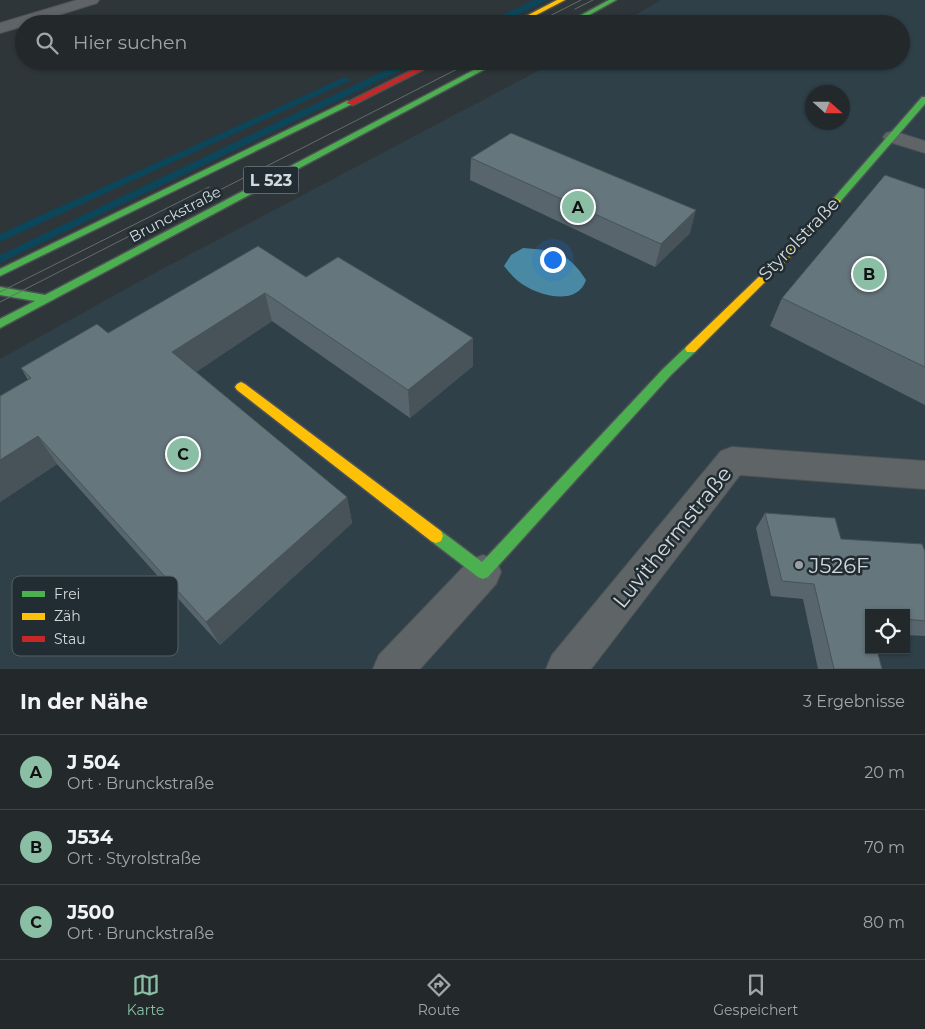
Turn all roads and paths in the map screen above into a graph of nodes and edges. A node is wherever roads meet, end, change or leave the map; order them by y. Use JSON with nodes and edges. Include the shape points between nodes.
{"nodes":[{"id":1,"x":92,"y":0,"type":"edge"},
{"id":2,"x":562,"y":0,"type":"edge"},
{"id":3,"x":613,"y":0,"type":"edge"},
{"id":4,"x":43,"y":15,"type":"edge"},
{"id":5,"x":532,"y":15,"type":"edge"},
{"id":6,"x":585,"y":15,"type":"edge"},
{"id":7,"x":15,"y":23,"type":"edge"},
{"id":8,"x":0,"y":28,"type":"edge"},
{"id":9,"x":418,"y":70,"type":"edge"},
{"id":10,"x":480,"y":70,"type":"edge"},
{"id":11,"x":925,"y":99,"type":"edge"},
{"id":12,"x":893,"y":137,"type":"junction"},
{"id":13,"x":925,"y":147,"type":"edge"},
{"id":14,"x":0,"y":273,"type":"edge"},
{"id":15,"x":0,"y":291,"type":"edge"},
{"id":16,"x":45,"y":299,"type":"junction"},
{"id":17,"x":0,"y":324,"type":"edge"},
{"id":18,"x":241,"y":387,"type":"dead end"},
{"id":19,"x":925,"y":475,"type":"edge"},
{"id":20,"x":482,"y":572,"type":"junction"},
{"id":21,"x":393,"y":669,"type":"edge"},
{"id":22,"x":566,"y":669,"type":"edge"}],
"edges":[{"from":1,"to":4,"type":"street"},
{"from":2,"to":5,"type":"main road"},
{"from":3,"to":6,"type":"main road"},
{"from":7,"to":8,"type":"street"},
{"from":9,"to":14,"type":"main road","name":"Brunckstraße","number":"L 523"},
{"from":10,"to":16,"type":"main road","name":"Brunckstraße","number":"L 523"},
{"from":11,"to":12,"type":"main road","name":"Styrolstraße"},
{"from":12,"to":13,"type":"street"},
{"from":12,"to":20,"type":"main road","name":"Styrolstraße","via":[[803,239],[666,372]]},
{"from":15,"to":16,"type":"main road"},
{"from":16,"to":17,"type":"main road","name":"Brunckstraße","number":"L 523"},
{"from":18,"to":20,"type":"main road"},
{"from":19,"to":22,"type":"street","name":"Luvithermstraße","via":[[732,461]]},
{"from":20,"to":21,"type":"street"}]}
